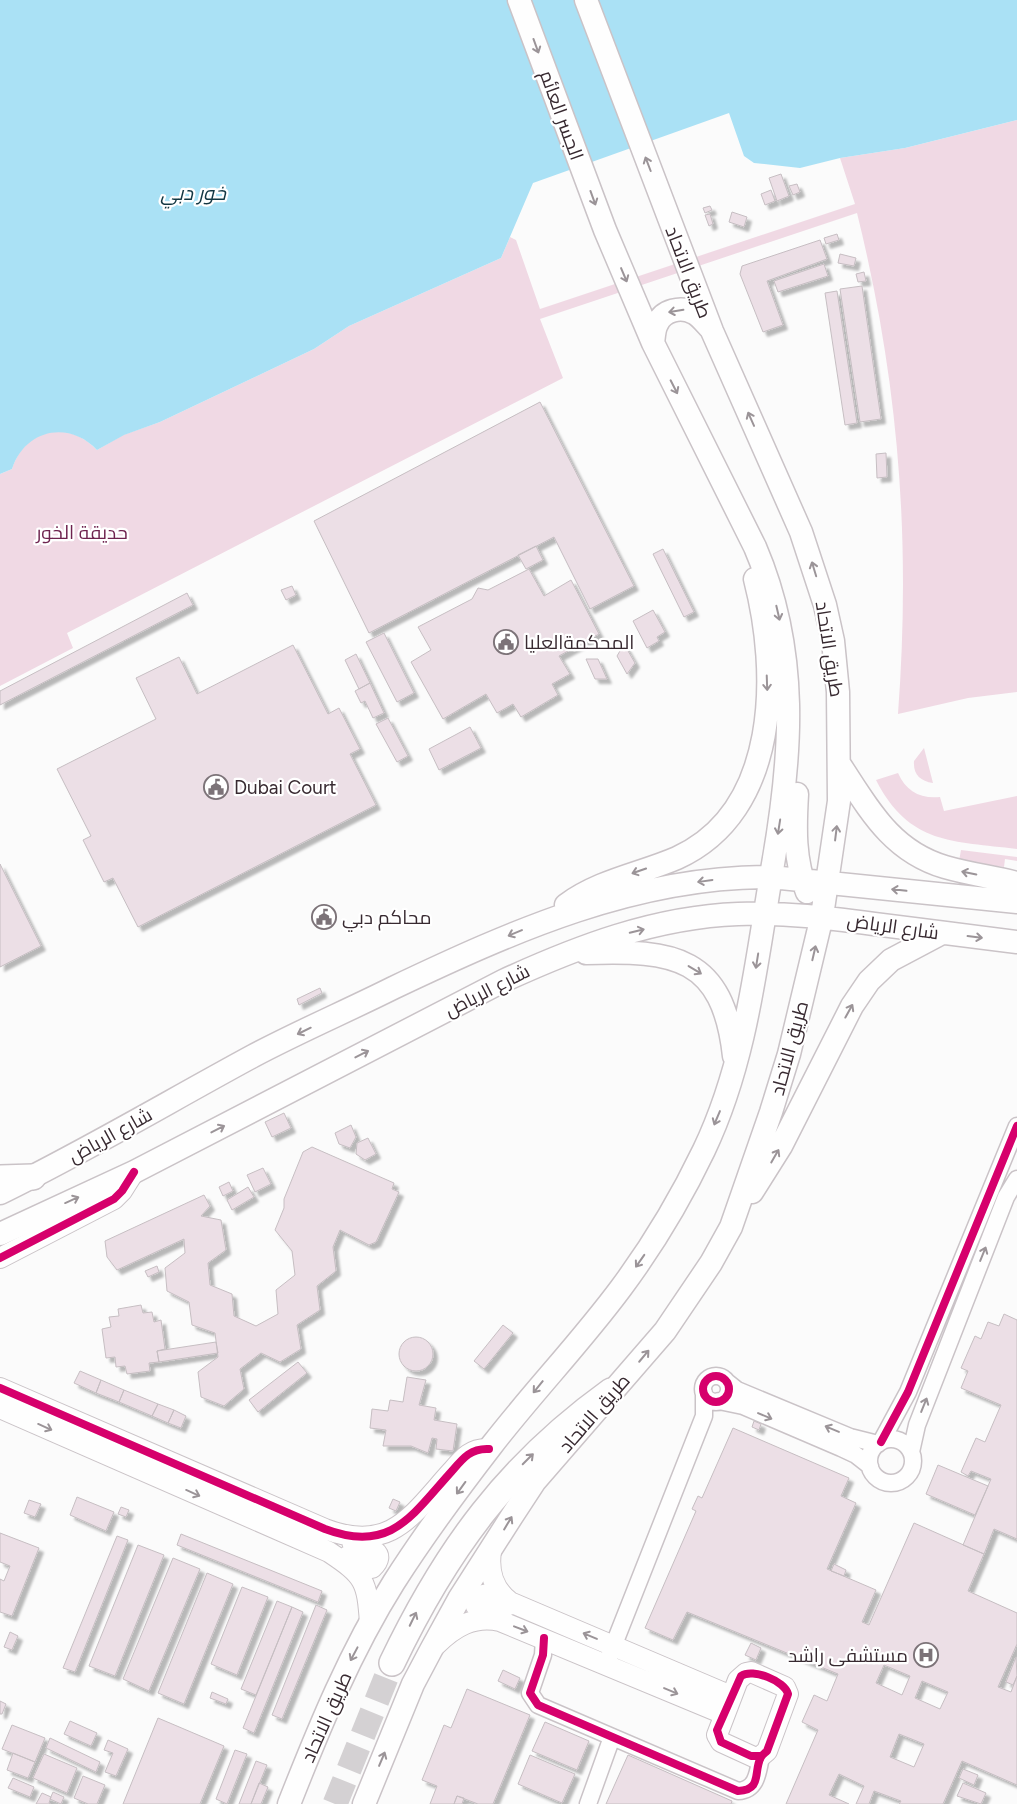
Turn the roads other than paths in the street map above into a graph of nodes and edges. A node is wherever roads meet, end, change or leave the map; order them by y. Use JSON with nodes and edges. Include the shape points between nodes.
{"nodes":[{"id":1,"x":519,"y":0,"type":"edge"},
{"id":2,"x":586,"y":0,"type":"edge"},
{"id":3,"x":605,"y":230,"type":"joint"},
{"id":4,"x":712,"y":331,"type":"junction"},
{"id":5,"x":653,"y":343,"type":"junction"},
{"id":6,"x":739,"y":514,"type":"junction"},
{"id":7,"x":788,"y":684,"type":"junction"},
{"id":8,"x":840,"y":765,"type":"junction"},
{"id":9,"x":739,"y":877,"type":"junction"},
{"id":10,"x":771,"y":877,"type":"junction"},
{"id":11,"x":802,"y":880,"type":"junction"},
{"id":12,"x":827,"y":881,"type":"junction"},
{"id":13,"x":1017,"y":883,"type":"edge"},
{"id":14,"x":856,"y":885,"type":"junction"},
{"id":15,"x":1017,"y":902,"type":"edge"},
{"id":16,"x":764,"y":913,"type":"junction"},
{"id":17,"x":736,"y":914,"type":"junction"},
{"id":18,"x":822,"y":916,"type":"junction"},
{"id":19,"x":552,"y":918,"type":"junction"},
{"id":20,"x":856,"y":922,"type":"junction"},
{"id":21,"x":942,"y":933,"type":"junction"},
{"id":22,"x":1017,"y":942,"type":"edge"},
{"id":23,"x":563,"y":954,"type":"junction"},
{"id":24,"x":733,"y":1079,"type":"junction"},
{"id":25,"x":1017,"y":1126,"type":"edge"},
{"id":26,"x":134,"y":1172,"type":"junction"},
{"id":27,"x":33,"y":1177,"type":"junction"},
{"id":28,"x":0,"y":1178,"type":"edge"},
{"id":29,"x":1017,"y":1179,"type":"edge"},
{"id":30,"x":0,"y":1193,"type":"edge"},
{"id":31,"x":731,"y":1227,"type":"junction"},
{"id":32,"x":0,"y":1234,"type":"edge"},
{"id":33,"x":0,"y":1258,"type":"edge"},
{"id":34,"x":727,"y":1382,"type":"junction"},
{"id":35,"x":0,"y":1388,"type":"edge"},
{"id":36,"x":611,"y":1391,"type":"junction"},
{"id":37,"x":714,"y":1399,"type":"junction"},
{"id":38,"x":0,"y":1408,"type":"edge"},
{"id":39,"x":880,"y":1443,"type":"junction"},
{"id":40,"x":489,"y":1449,"type":"junction"},
{"id":41,"x":911,"y":1452,"type":"junction"},
{"id":42,"x":870,"y":1466,"type":"junction"},
{"id":43,"x":340,"y":1535,"type":"junction"},
{"id":44,"x":491,"y":1551,"type":"junction"},
{"id":45,"x":329,"y":1552,"type":"junction"},
{"id":46,"x":520,"y":1607,"type":"junction"},
{"id":47,"x":490,"y":1619,"type":"junction"},
{"id":48,"x":370,"y":1623,"type":"junction"},
{"id":49,"x":544,"y":1638,"type":"junction"},
{"id":50,"x":431,"y":1650,"type":"junction"},
{"id":51,"x":609,"y":1655,"type":"junction"},
{"id":52,"x":392,"y":1663,"type":"tunnel mouth"},
{"id":53,"x":728,"y":1705,"type":"junction"},
{"id":54,"x":612,"y":1738,"type":"junction"},
{"id":55,"x":761,"y":1756,"type":"junction"},
{"id":56,"x":289,"y":1804,"type":"edge"},
{"id":57,"x":364,"y":1804,"type":"edge"},
{"id":58,"x":588,"y":1804,"type":"edge"}],
"edges":[{"from":1,"to":3,"type":"main road","name":"الجسر العائم","one_way":true},
{"from":4,"to":2,"type":"main road","name":"طريق الاتحاد","one_way":true},
{"from":3,"to":5,"type":"main road","name":"طريق الاتحاد","one_way":true},
{"from":4,"to":5,"type":"main road","one_way":true,"via":[[695,313],[671,311],[656,324]]},
{"from":8,"to":4,"type":"main road","name":"طريق الاتحاد","one_way":true,"via":[[833,641],[820,589],[801,532]]},
{"from":5,"to":6,"type":"main road","name":"طريق الاتحاد","one_way":true},
{"from":6,"to":7,"type":"main road","name":"طريق الاتحاد","one_way":true,"via":[[769,580],[779,617]]},
{"from":6,"to":19,"type":"main road","one_way":true,"via":[[757,587],[766,659],[767,719],[757,765],[748,787],[722,826],[697,847],[677,858],[584,893]]},
{"from":7,"to":10,"type":"main road","name":"طريق الاتحاد","one_way":true,"via":[[789,739],[785,787]]},
{"from":7,"to":11,"type":"main road","via":[[799,722],[795,834]]},
{"from":12,"to":8,"type":"main road","name":"طريق الاتحاد","one_way":true,"via":[[835,838]]},
{"from":13,"to":8,"type":"main road","one_way":true,"via":[[944,867],[897,843],[871,813]]},
{"from":9,"to":10,"type":"main road","name":"شارع الرياض"},
{"from":9,"to":17,"type":"main road","via":[[746,896]]},
{"from":9,"to":19,"type":"main road","name":"شارع الرياض","one_way":true,"via":[[674,885]]},
{"from":10,"to":11,"type":"main road","name":"شارع الرياض"},
{"from":10,"to":16,"type":"main road","name":"طريق الاتحاد"},
{"from":11,"to":12,"type":"main road","name":"شارع الرياض"},
{"from":11,"to":18,"type":"main road"},
{"from":12,"to":14,"type":"main road","name":"شارع الرياض"},
{"from":12,"to":18,"type":"main road","name":"طريق الاتحاد"},
{"from":15,"to":14,"type":"main road","name":"شارع الرياض","one_way":true},
{"from":14,"to":20,"type":"main road","via":[[844,903],[846,911]]},
{"from":16,"to":17,"type":"main road","name":"شارع الرياض"},
{"from":16,"to":18,"type":"main road","name":"شارع الرياض"},
{"from":16,"to":24,"type":"main road","name":"طريق الاتحاد","one_way":true,"via":[[745,1029]]},
{"from":23,"to":17,"type":"main road","name":"شارع الرياض","one_way":true,"via":[[615,936],[680,920]]},
{"from":18,"to":20,"type":"main road","name":"شارع الرياض"},
{"from":31,"to":18,"type":"main road","name":"طريق الاتحاد","one_way":true,"via":[[789,1054]]},
{"from":19,"to":27,"type":"main road","name":"شارع الرياض","one_way":true,"via":[[418,976],[263,1051]]},
{"from":20,"to":21,"type":"main road","name":"شارع الرياض"},
{"from":21,"to":22,"type":"main road","name":"شارع الرياض","one_way":true},
{"from":31,"to":21,"type":"main road","one_way":true,"via":[[781,1146],[852,1006],[869,981],[892,960]]},
{"from":23,"to":24,"type":"main road","one_way":true,"via":[[642,952],[664,956],[704,975],[717,994],[732,1035]]},
{"from":26,"to":23,"type":"main road","name":"شارع الرياض","one_way":true,"via":[[494,986]]},
{"from":24,"to":40,"type":"main road","name":"طريق الاتحاد","one_way":true,"via":[[705,1148],[647,1252],[620,1290]]},
{"from":25,"to":39,"type":"street","via":[[908,1392]]},
{"from":32,"to":26,"type":"main road","name":"شارع الرياض","one_way":true},
{"from":26,"to":33,"type":"street","via":[[114,1199]]},
{"from":27,"to":28,"type":"main road"},
{"from":27,"to":30,"type":"main road","name":"شارع الرياض"},
{"from":41,"to":29,"type":"street","one_way":true,"via":[[917,1425],[954,1329],[1006,1198]]},
{"from":36,"to":31,"type":"main road","name":"طريق الاتحاد","one_way":true,"via":[[670,1324]]},
{"from":34,"to":37,"type":"street","via":[[729,1391]]},
{"from":34,"to":37,"type":"street","via":[[718,1376],[711,1377],[704,1386]]},
{"from":39,"to":34,"type":"street","one_way":true,"via":[[850,1437],[737,1390]]},
{"from":35,"to":43,"type":"street"},
{"from":44,"to":36,"type":"main road","name":"طريق الاتحاد","one_way":true,"via":[[535,1481]]},
{"from":52,"to":36,"type":"main road","one_way":true,"via":[[416,1612],[440,1572],[495,1497],[543,1444]]},
{"from":37,"to":42,"type":"street","one_way":true,"via":[[743,1406],[832,1444],[856,1455]]},
{"from":37,"to":51,"type":"street","via":[[704,1416]]},
{"from":38,"to":45,"type":"street","one_way":true},
{"from":39,"to":41,"type":"street","via":[[888,1440],[902,1442]]},
{"from":39,"to":42,"type":"street","via":[[871,1454]]},
{"from":40,"to":43,"type":"street","via":[[465,1455],[420,1507],[387,1532],[362,1538]]},
{"from":40,"to":48,"type":"main road","name":"طريق الاتحاد","one_way":true,"via":[[414,1552]]},
{"from":41,"to":42,"type":"street","via":[[912,1467],[906,1478],[899,1482],[878,1479]]},
{"from":43,"to":45,"type":"street","via":[[376,1550],[377,1562],[369,1568],[341,1553]]},
{"from":44,"to":46,"type":"street","via":[[491,1575],[496,1588]]},
{"from":44,"to":50,"type":"main road","name":"طريق الاتحاد"},
{"from":45,"to":48,"type":"street","via":[[362,1579],[368,1592]]},
{"from":46,"to":47,"type":"street","via":[[512,1608],[483,1594],[476,1601],[476,1606]]},
{"from":51,"to":46,"type":"street","one_way":true},
{"from":47,"to":49,"type":"street","one_way":true},
{"from":47,"to":50,"type":"street","via":[[459,1626]]},
{"from":48,"to":56,"type":"main road","name":"طريق الاتحاد","one_way":true,"via":[[328,1707]]},
{"from":49,"to":51,"type":"street"},
{"from":49,"to":54,"type":"street","via":[[543,1655],[531,1686],[531,1698],[538,1705]]},
{"from":57,"to":50,"type":"main road","name":"طريق الاتحاد","one_way":true,"via":[[413,1684]]},
{"from":51,"to":53,"type":"street"},
{"from":53,"to":55,"type":"street","via":[[717,1730],[721,1742],[751,1756]]},
{"from":53,"to":55,"type":"street","via":[[738,1680],[746,1673],[751,1672],[787,1690],[767,1751]]},
{"from":54,"to":55,"type":"street","via":[[738,1791],[745,1791],[754,1784]]},
{"from":54,"to":58,"type":"street"}]}
